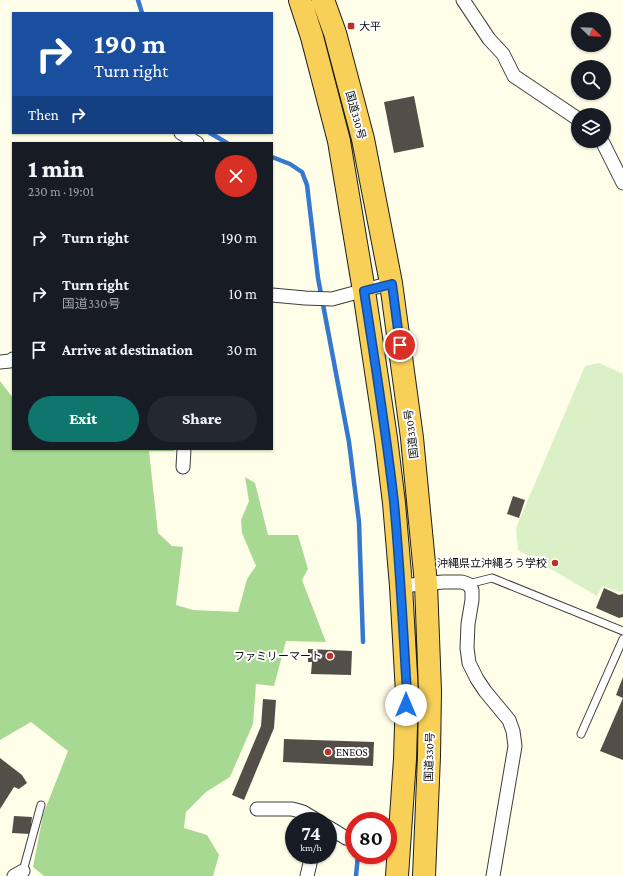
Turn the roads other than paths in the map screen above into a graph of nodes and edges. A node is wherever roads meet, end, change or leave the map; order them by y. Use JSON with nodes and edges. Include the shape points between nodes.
{"nodes":[{"id":1,"x":300,"y":0,"type":"edge"},
{"id":2,"x":323,"y":0,"type":"edge"},
{"id":3,"x":463,"y":0,"type":"edge"},
{"id":4,"x":571,"y":114,"type":"edge"},
{"id":5,"x":183,"y":134,"type":"edge"},
{"id":6,"x":196,"y":142,"type":"edge"},
{"id":7,"x":606,"y":148,"type":"edge"},
{"id":8,"x":623,"y":183,"type":"edge"},
{"id":9,"x":392,"y":284,"type":"junction"},
{"id":10,"x":364,"y":291,"type":"junction"},
{"id":11,"x":273,"y":294,"type":"edge"},
{"id":12,"x":12,"y":360,"type":"edge"},
{"id":13,"x":0,"y":362,"type":"edge"},
{"id":14,"x":184,"y":450,"type":"edge"},
{"id":15,"x":183,"y":467,"type":"dead end"},
{"id":16,"x":426,"y":584,"type":"junction"},
{"id":17,"x":468,"y":584,"type":"junction"},
{"id":18,"x":400,"y":586,"type":"junction"},
{"id":19,"x":623,"y":631,"type":"edge"},
{"id":20,"x":623,"y":639,"type":"edge"},
{"id":21,"x":581,"y":734,"type":"dead end"},
{"id":22,"x":41,"y":805,"type":"dead end"},
{"id":23,"x":257,"y":809,"type":"dead end"},
{"id":24,"x":303,"y":812,"type":"edge"},
{"id":25,"x":397,"y":822,"type":"edge"},
{"id":26,"x":310,"y":864,"type":"edge"},
{"id":27,"x":396,"y":864,"type":"edge"},
{"id":28,"x":18,"y":873,"type":"edge"},
{"id":29,"x":307,"y":876,"type":"edge"},
{"id":30,"x":397,"y":876,"type":"edge"},
{"id":31,"x":424,"y":876,"type":"edge"},
{"id":32,"x":493,"y":876,"type":"edge"}],
"edges":[{"from":1,"to":10,"type":"highway","name":"国道330号","via":[[339,141]]},
{"from":2,"to":9,"type":"highway","name":"国道330号","via":[[335,33],[363,139]]},
{"from":3,"to":4,"type":"street","via":[[489,39],[503,54],[514,76]]},
{"from":5,"to":6,"type":"street"},
{"from":7,"to":8,"type":"street"},
{"from":9,"to":10,"type":"street"},
{"from":9,"to":16,"type":"highway","name":"国道330号","via":[[412,438]]},
{"from":10,"to":11,"type":"street","via":[[332,299]]},
{"from":10,"to":18,"type":"highway","name":"国道330号","via":[[394,503]]},
{"from":12,"to":13,"type":"street"},
{"from":14,"to":15,"type":"street"},
{"from":16,"to":17,"type":"street"},
{"from":16,"to":18,"type":"street"},
{"from":16,"to":31,"type":"highway","name":"国道330号","via":[[430,698]]},
{"from":17,"to":19,"type":"lane","via":[[492,578]]},
{"from":17,"to":32,"type":"street","via":[[472,590],[467,648],[469,663],[485,691],[509,720],[515,746]]},
{"from":18,"to":25,"type":"highway","name":"国道330号","via":[[407,693],[405,759]]},
{"from":20,"to":21,"type":"lane"},
{"from":22,"to":28,"type":"lane"},
{"from":23,"to":24,"type":"street","via":[[292,808]]},
{"from":26,"to":29,"type":"street"},
{"from":27,"to":30,"type":"highway","name":"国道330号"}]}
